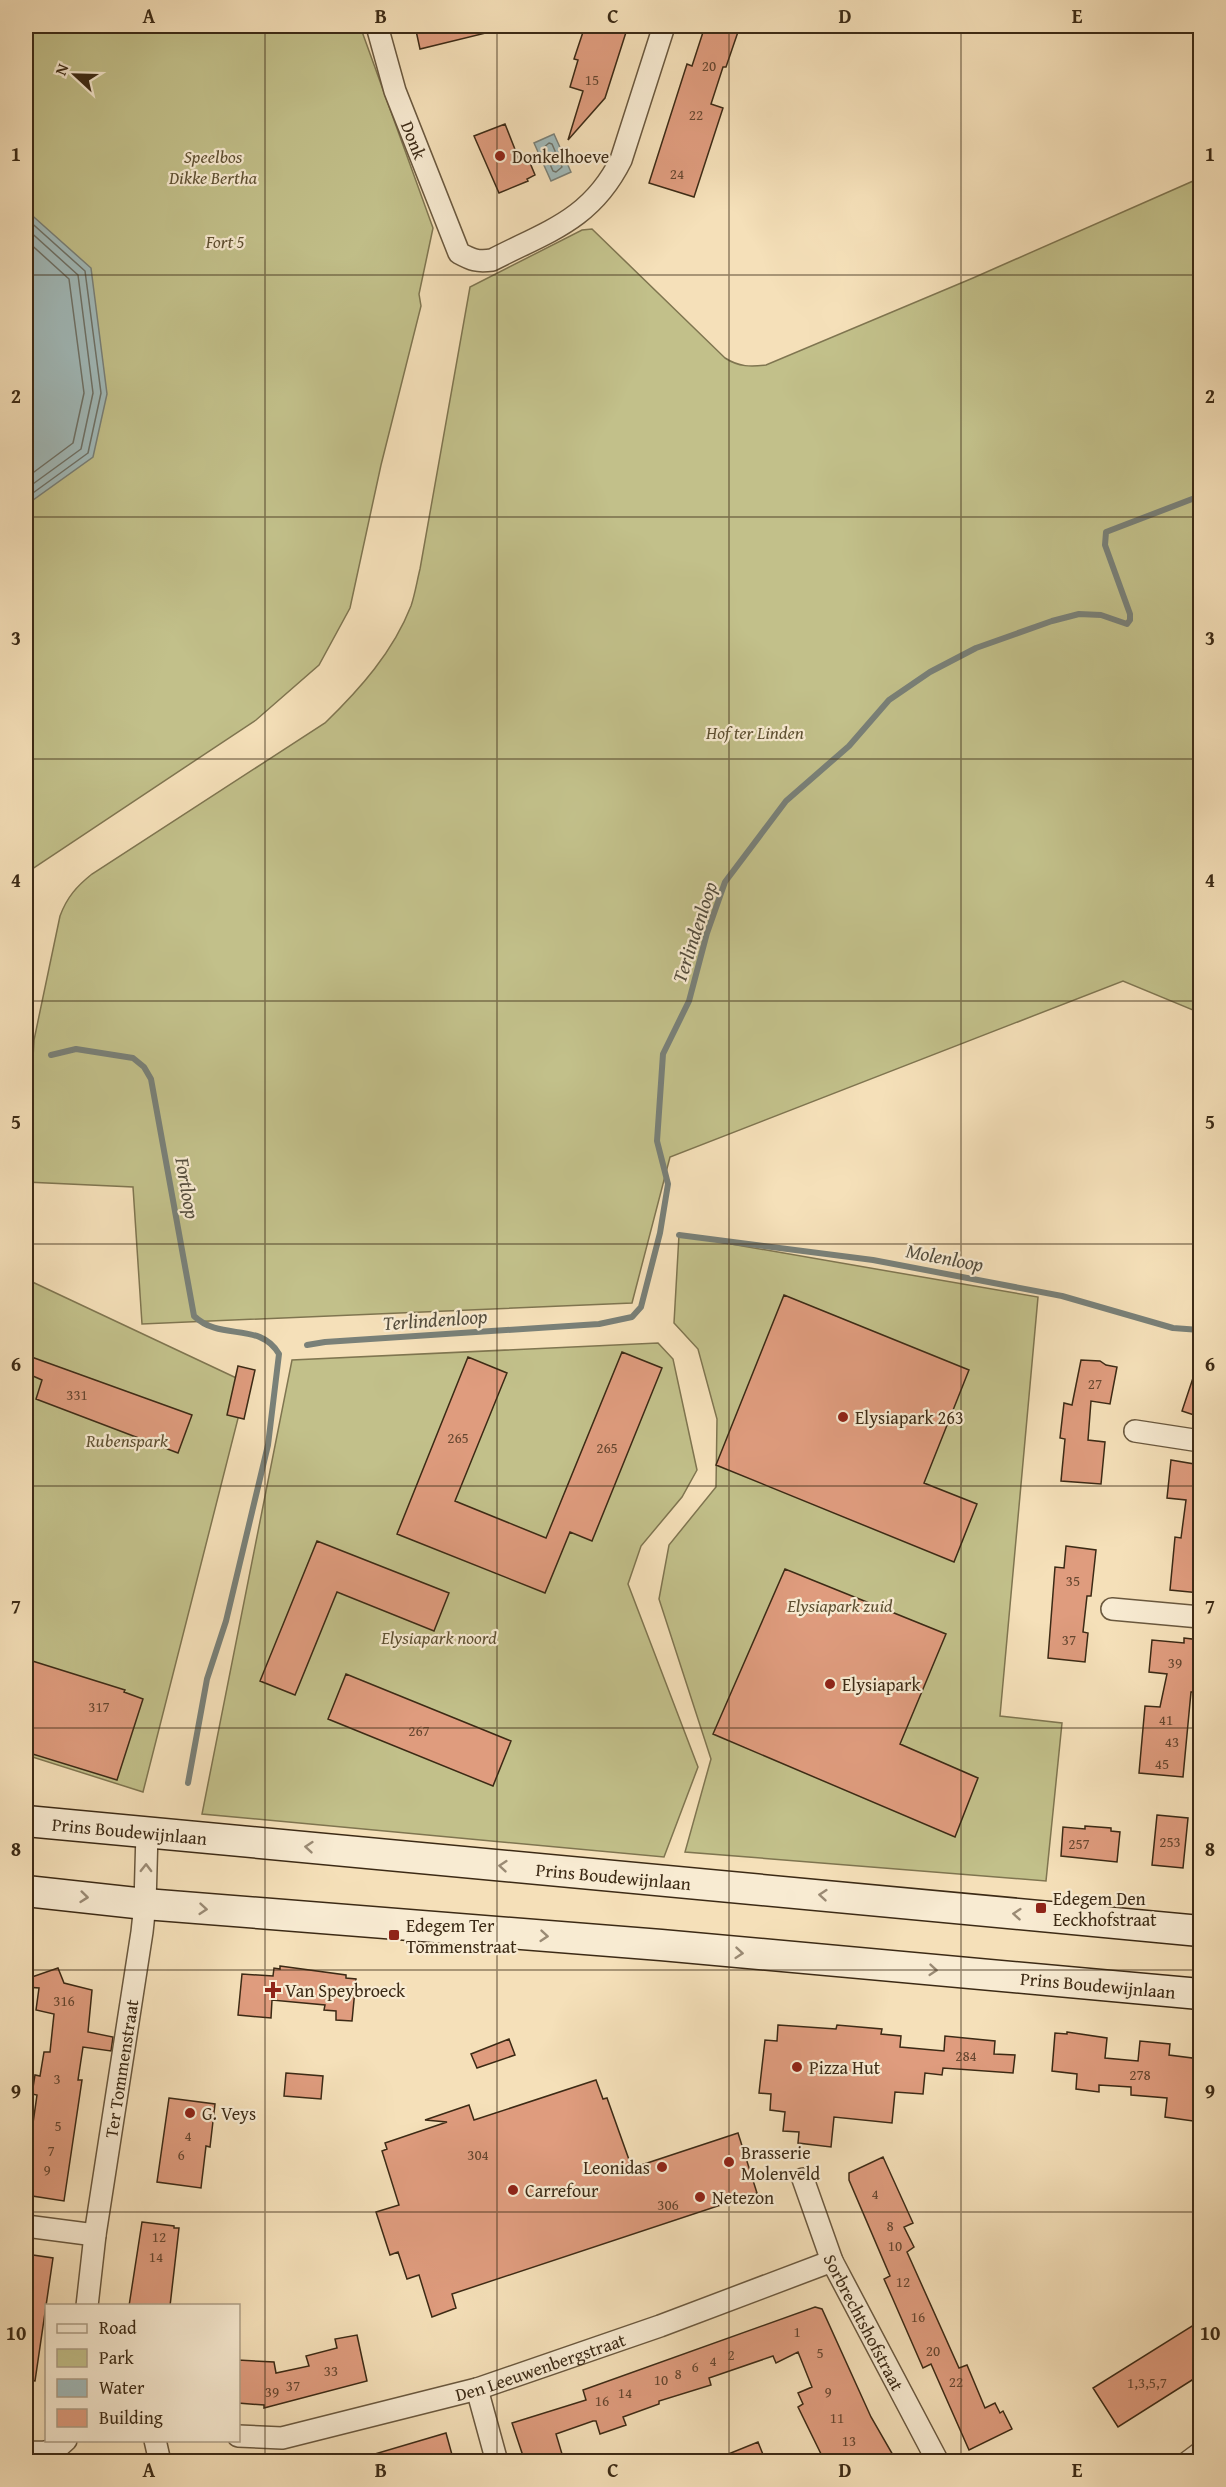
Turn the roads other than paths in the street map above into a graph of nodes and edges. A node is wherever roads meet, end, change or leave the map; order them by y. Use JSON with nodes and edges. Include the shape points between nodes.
{"nodes":[{"id":1,"x":377,"y":26,"type":"edge"},
{"id":2,"x":664,"y":26,"type":"edge"},
{"id":3,"x":1135,"y":1431,"type":"dead end"},
{"id":4,"x":1200,"y":1441,"type":"edge"},
{"id":5,"x":1112,"y":1609,"type":"dead end"},
{"id":6,"x":1200,"y":1617,"type":"edge"},
{"id":7,"x":26,"y":1821,"type":"edge"},
{"id":8,"x":147,"y":1832,"type":"junction"},
{"id":9,"x":26,"y":1891,"type":"edge"},
{"id":10,"x":145,"y":1904,"type":"junction"},
{"id":11,"x":1200,"y":1931,"type":"edge"},
{"id":12,"x":1200,"y":1994,"type":"edge"},
{"id":13,"x":803,"y":2179,"type":"dead end"},
{"id":14,"x":26,"y":2226,"type":"edge"},
{"id":15,"x":95,"y":2235,"type":"junction"},
{"id":16,"x":832,"y":2261,"type":"junction"},
{"id":17,"x":87,"y":2304,"type":"edge"},
{"id":18,"x":477,"y":2389,"type":"junction"},
{"id":19,"x":240,"y":2436,"type":"edge"},
{"id":20,"x":64,"y":2442,"type":"edge"},
{"id":21,"x":155,"y":2442,"type":"edge"},
{"id":22,"x":34,"y":2452,"type":"edge"},
{"id":23,"x":160,"y":2462,"type":"edge"},
{"id":24,"x":497,"y":2462,"type":"edge"},
{"id":25,"x":938,"y":2462,"type":"edge"}],
"edges":[{"from":1,"to":2,"type":"street","name":"Donk","via":[[395,91],[459,253],[472,261],[492,260],[575,217],[595,201],[621,160]]},
{"from":3,"to":4,"type":"street"},
{"from":5,"to":6,"type":"street"},
{"from":7,"to":8,"type":"main road","name":"Prins Boudewijnlaan"},
{"from":10,"to":8,"type":"street","name":"Ter Tommenstraat","one_way":true},
{"from":11,"to":8,"type":"main road","name":"Prins Boudewijnlaan","one_way":true},
{"from":9,"to":10,"type":"main road","name":"Prins Boudewijnlaan","one_way":true},
{"from":10,"to":12,"type":"main road","name":"Prins Boudewijnlaan","one_way":true,"via":[[661,1945]]},
{"from":10,"to":15,"type":"street","name":"Ter Tommenstraat"},
{"from":13,"to":16,"type":"street","name":"Sorbrechtshofstraat"},
{"from":14,"to":15,"type":"street"},
{"from":15,"to":17,"type":"street","name":"Ter Tommenstraat"},
{"from":16,"to":18,"type":"street","name":"Den Leeuwenbergstraat"},
{"from":16,"to":25,"type":"street","name":"Sorbrechtshofstraat"},
{"from":18,"to":19,"type":"street","name":"Den Leeuwenbergstraat","via":[[282,2438]]},
{"from":18,"to":24,"type":"street"},
{"from":20,"to":22,"type":"street","via":[[56,2450]]},
{"from":21,"to":23,"type":"street"}]}
